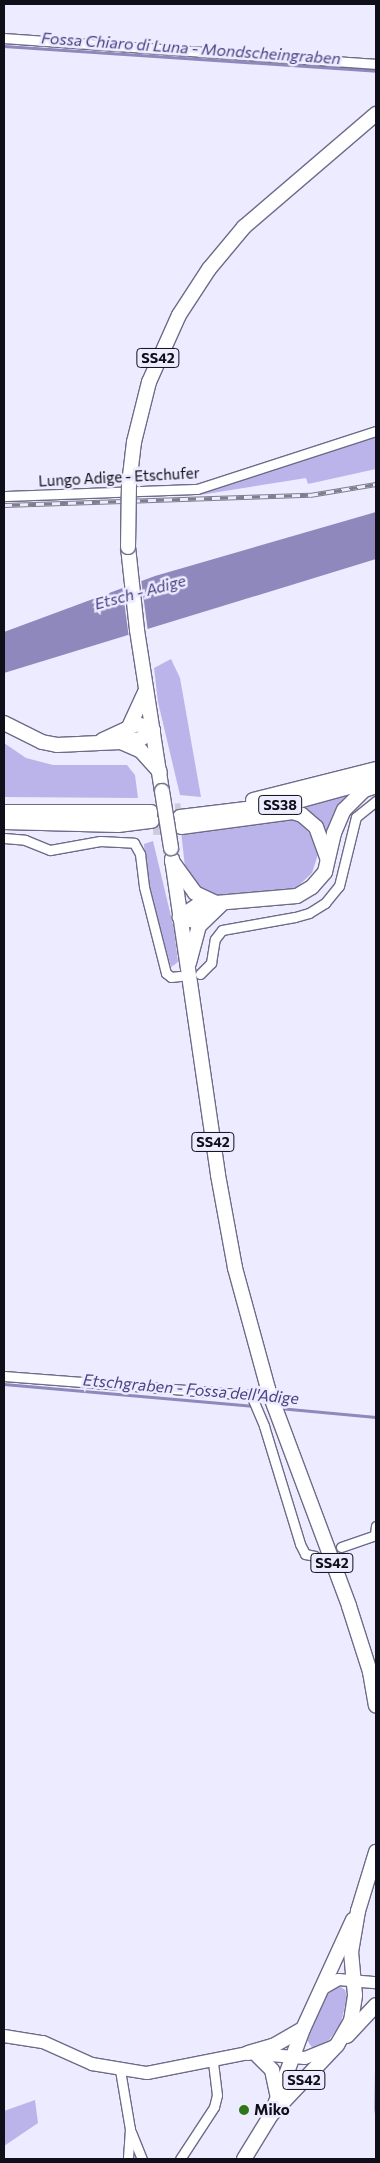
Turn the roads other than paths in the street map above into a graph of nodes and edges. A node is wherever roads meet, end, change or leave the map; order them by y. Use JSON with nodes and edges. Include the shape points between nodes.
{"nodes":[{"id":1,"x":4,"y":38,"type":"edge"},
{"id":2,"x":376,"y":64,"type":"edge"},
{"id":3,"x":376,"y":114,"type":"edge"},
{"id":4,"x":376,"y":432,"type":"edge"},
{"id":5,"x":4,"y":496,"type":"edge"},
{"id":6,"x":146,"y":690,"type":"junction"},
{"id":7,"x":4,"y":723,"type":"edge"},
{"id":8,"x":128,"y":727,"type":"junction"},
{"id":9,"x":153,"y":730,"type":"junction"},
{"id":10,"x":102,"y":740,"type":"junction"},
{"id":11,"x":121,"y":742,"type":"junction"},
{"id":12,"x":376,"y":770,"type":"edge"},
{"id":13,"x":160,"y":772,"type":"junction"},
{"id":14,"x":376,"y":779,"type":"edge"},
{"id":15,"x":376,"y":786,"type":"edge"},
{"id":16,"x":376,"y":801,"type":"edge"},
{"id":17,"x":4,"y":805,"type":"edge"},
{"id":18,"x":4,"y":812,"type":"edge"},
{"id":19,"x":150,"y":818,"type":"junction"},
{"id":20,"x":181,"y":818,"type":"junction"},
{"id":21,"x":4,"y":822,"type":"edge"},
{"id":22,"x":4,"y":838,"type":"edge"},
{"id":23,"x":172,"y":854,"type":"junction"},
{"id":24,"x":327,"y":862,"type":"junction"},
{"id":25,"x":216,"y":907,"type":"junction"},
{"id":26,"x":180,"y":917,"type":"junction"},
{"id":27,"x":189,"y":964,"type":"junction"},
{"id":28,"x":200,"y":974,"type":"dead end"},
{"id":29,"x":180,"y":976,"type":"dead end"},
{"id":30,"x":4,"y":1376,"type":"edge"},
{"id":31,"x":376,"y":1526,"type":"edge"},
{"id":32,"x":341,"y":1547,"type":"dead end"},
{"id":33,"x":315,"y":1556,"type":"dead end"},
{"id":34,"x":376,"y":1705,"type":"edge"},
{"id":35,"x":376,"y":1852,"type":"edge"},
{"id":36,"x":358,"y":1911,"type":"junction"},
{"id":37,"x":354,"y":1981,"type":"junction"},
{"id":38,"x":376,"y":1982,"type":"edge"},
{"id":39,"x":320,"y":1990,"type":"junction"},
{"id":40,"x":376,"y":2005,"type":"edge"},
{"id":41,"x":303,"y":2029,"type":"junction"},
{"id":42,"x":4,"y":2036,"type":"edge"},
{"id":43,"x":339,"y":2041,"type":"junction"},
{"id":44,"x":253,"y":2054,"type":"junction"},
{"id":45,"x":298,"y":2054,"type":"junction"},
{"id":46,"x":213,"y":2061,"type":"junction"},
{"id":47,"x":120,"y":2070,"type":"junction"},
{"id":48,"x":278,"y":2094,"type":"junction"},
{"id":49,"x":271,"y":2115,"type":"junction"},
{"id":50,"x":130,"y":2129,"type":"junction"},
{"id":51,"x":128,"y":2159,"type":"edge"},
{"id":52,"x":142,"y":2159,"type":"edge"},
{"id":53,"x":180,"y":2159,"type":"edge"},
{"id":54,"x":244,"y":2159,"type":"edge"}],
"edges":[{"from":1,"to":2,"type":"street"},
{"from":3,"to":6,"type":"main road","number":"SS42","bridge":true,"via":[[282,192],[226,248],[179,315],[149,382],[134,442],[128,547]]},
{"from":4,"to":5,"type":"street","name":"Lungo Adige - Etschufer","via":[[197,489]]},
{"from":6,"to":8,"type":"main road"},
{"from":6,"to":9,"type":"main road","number":"SS42"},
{"from":7,"to":10,"type":"main road","via":[[42,742],[57,745]]},
{"from":8,"to":9,"type":"main road","via":[[144,724]]},
{"from":8,"to":10,"type":"main road"},
{"from":9,"to":11,"type":"main road","via":[[140,738]]},
{"from":9,"to":13,"type":"main road","number":"SS42"},
{"from":10,"to":11,"type":"main road"},
{"from":11,"to":13,"type":"main road","via":[[140,752]]},
{"from":12,"to":20,"type":"main road","number":"SS38"},
{"from":13,"to":23,"type":"main road","number":"SS42","bridge":true},
{"from":14,"to":20,"type":"main road","number":"SS38","via":[[287,804]]},
{"from":15,"to":24,"type":"main road","via":[[364,790],[344,810]]},
{"from":16,"to":28,"type":"street","via":[[356,817],[340,886],[325,903],[309,913],[294,917],[222,930],[214,939],[211,964]]},
{"from":17,"to":19,"type":"main road","via":[[116,808]]},
{"from":18,"to":19,"type":"main road"},
{"from":19,"to":21,"type":"main road","via":[[118,825]]},
{"from":20,"to":24,"type":"main road","via":[[293,812],[316,827]]},
{"from":22,"to":29,"type":"street","via":[[25,840],[50,850],[100,841],[134,844],[140,854],[144,887],[166,973],[171,977]]},
{"from":23,"to":25,"type":"main road","via":[[195,893]]},
{"from":23,"to":26,"type":"main road","number":"SS42"},
{"from":24,"to":25,"type":"main road","via":[[320,879],[297,896]]},
{"from":25,"to":26,"type":"main road","via":[[194,921]]},
{"from":25,"to":27,"type":"main road","via":[[194,937]]},
{"from":26,"to":27,"type":"main road","number":"SS42"},
{"from":27,"to":34,"type":"main road","number":"SS42","via":[[235,1268],[268,1389],[349,1606],[370,1672]]},
{"from":30,"to":33,"type":"street","via":[[251,1395],[300,1544],[305,1554]]},
{"from":31,"to":32,"type":"street","via":[[375,1534]]},
{"from":35,"to":36,"type":"main road","number":"SS42"},
{"from":36,"to":37,"type":"main road","number":"SS42","via":[[351,1952]]},
{"from":36,"to":39,"type":"main road","number":"SS42"},
{"from":37,"to":38,"type":"street"},
{"from":37,"to":39,"type":"street","via":[[338,1979]]},
{"from":37,"to":43,"type":"main road","number":"SS42","via":[[354,2008]]},
{"from":39,"to":41,"type":"main road","number":"SS42"},
{"from":40,"to":43,"type":"main road"},
{"from":41,"to":44,"type":"main road"},
{"from":41,"to":45,"type":"main road","number":"SS42"},
{"from":42,"to":47,"type":"main road","via":[[43,2042],[92,2064]]},
{"from":43,"to":45,"type":"main road"},
{"from":43,"to":49,"type":"main road","number":"SS42"},
{"from":44,"to":45,"type":"main road"},
{"from":44,"to":46,"type":"main road"},
{"from":44,"to":48,"type":"main road","via":[[272,2070]]},
{"from":45,"to":48,"type":"main road","number":"SS42"},
{"from":46,"to":47,"type":"main road","via":[[147,2072]]},
{"from":46,"to":53,"type":"street","via":[[217,2095],[214,2107]]},
{"from":47,"to":50,"type":"street"},
{"from":48,"to":49,"type":"main road","number":"SS42"},
{"from":49,"to":54,"type":"main road","number":"SS42"},
{"from":50,"to":51,"type":"street"},
{"from":50,"to":52,"type":"street"}]}
